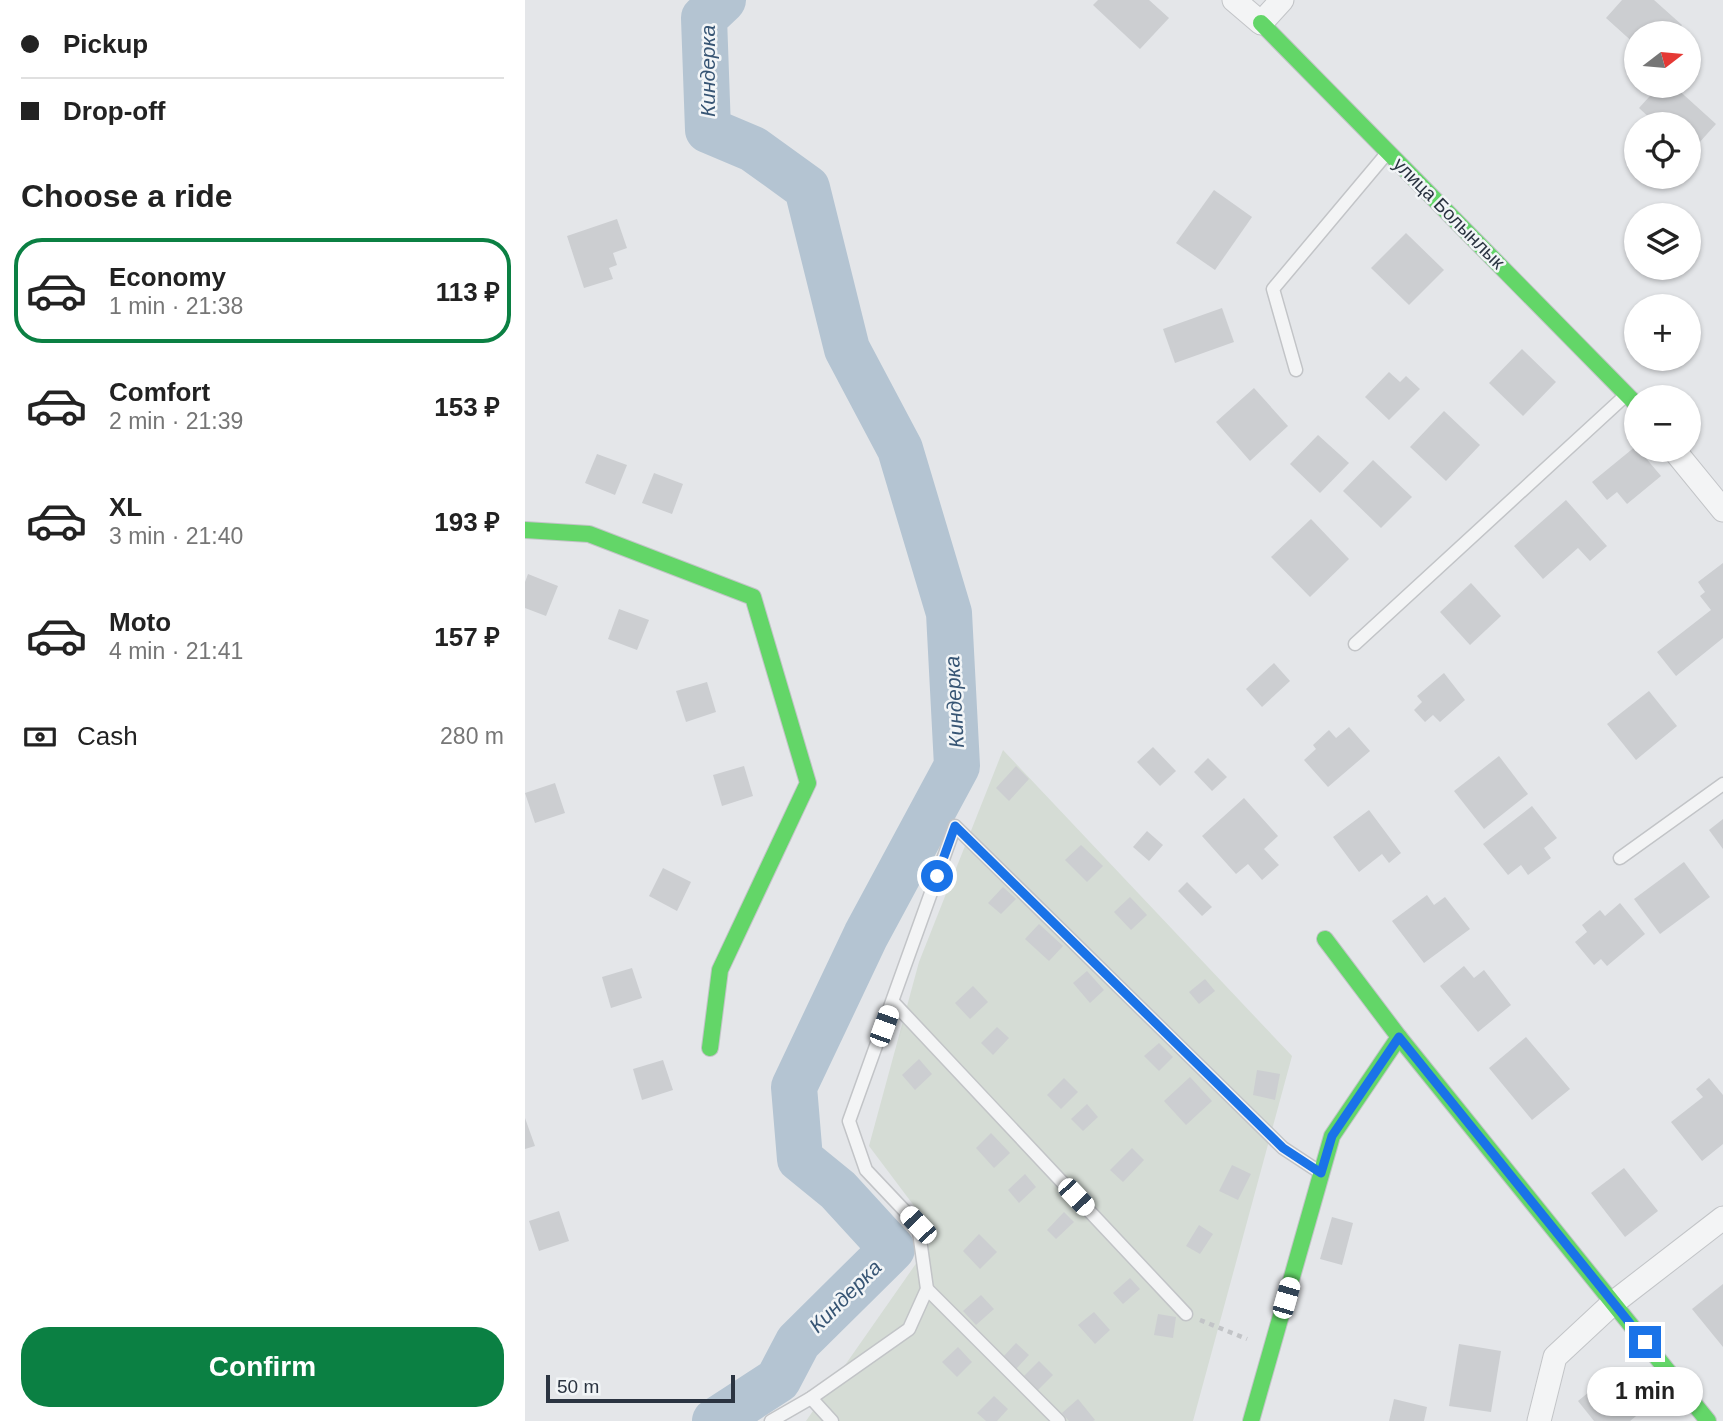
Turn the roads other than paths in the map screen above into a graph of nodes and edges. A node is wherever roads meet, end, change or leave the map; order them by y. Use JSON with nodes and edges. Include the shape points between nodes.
{"nodes":[{"id":1,"x":1234,"y":0,"type":"edge"},
{"id":2,"x":1282,"y":0,"type":"edge"},
{"id":3,"x":1261,"y":23,"type":"junction"},
{"id":4,"x":1389,"y":152,"type":"junction"},
{"id":5,"x":1296,"y":370,"type":"dead end"},
{"id":6,"x":1624,"y":391,"type":"edge"},
{"id":7,"x":1624,"y":406,"type":"edge"},
{"id":8,"x":1684,"y":462,"type":"edge"},
{"id":9,"x":1723,"y":510,"type":"edge"},
{"id":10,"x":525,"y":530,"type":"edge"},
{"id":11,"x":1355,"y":644,"type":"dead end"},
{"id":12,"x":1723,"y":784,"type":"edge"},
{"id":13,"x":1620,"y":858,"type":"dead end"},
{"id":14,"x":1325,"y":939,"type":"dead end"},
{"id":15,"x":893,"y":1002,"type":"junction"},
{"id":16,"x":1399,"y":1037,"type":"junction"},
{"id":17,"x":710,"y":1048,"type":"dead end"},
{"id":18,"x":1321,"y":1173,"type":"junction"},
{"id":19,"x":1723,"y":1218,"type":"edge"},
{"id":20,"x":927,"y":1289,"type":"junction"},
{"id":21,"x":1613,"y":1303,"type":"junction"},
{"id":22,"x":1186,"y":1314,"type":"road end"},
{"id":23,"x":811,"y":1398,"type":"junction"},
{"id":24,"x":771,"y":1421,"type":"edge"},
{"id":25,"x":832,"y":1421,"type":"edge"},
{"id":26,"x":1059,"y":1421,"type":"edge"},
{"id":27,"x":1251,"y":1421,"type":"edge"},
{"id":28,"x":1539,"y":1421,"type":"edge"},
{"id":29,"x":1708,"y":1421,"type":"edge"}],
"edges":[{"from":1,"to":3,"type":"street"},
{"from":2,"to":3,"type":"street"},
{"from":3,"to":4,"type":"street","name":"улица Болынлык"},
{"from":4,"to":5,"type":"lane","via":[[1273,289]]},
{"from":4,"to":6,"type":"street","name":"улица Болынлык"},
{"from":7,"to":11,"type":"lane"},
{"from":8,"to":9,"type":"street"},
{"from":10,"to":17,"type":"street","via":[[589,534],[753,597],[808,783],[720,970]]},
{"from":12,"to":13,"type":"lane"},
{"from":14,"to":16,"type":"street"},
{"from":15,"to":18,"type":"lane","via":[[955,826],[1283,1148]]},
{"from":15,"to":20,"type":"lane","via":[[849,1121],[866,1170],[918,1225]]},
{"from":15,"to":22,"type":"lane"},
{"from":16,"to":18,"type":"street","via":[[1332,1136]]},
{"from":16,"to":21,"type":"street"},
{"from":18,"to":27,"type":"street"},
{"from":19,"to":21,"type":"street"},
{"from":20,"to":23,"type":"lane","via":[[909,1329]]},
{"from":20,"to":26,"type":"lane"},
{"from":21,"to":28,"type":"street","via":[[1555,1357]]},
{"from":21,"to":29,"type":"street"},
{"from":23,"to":24,"type":"lane"},
{"from":23,"to":25,"type":"lane"}]}
